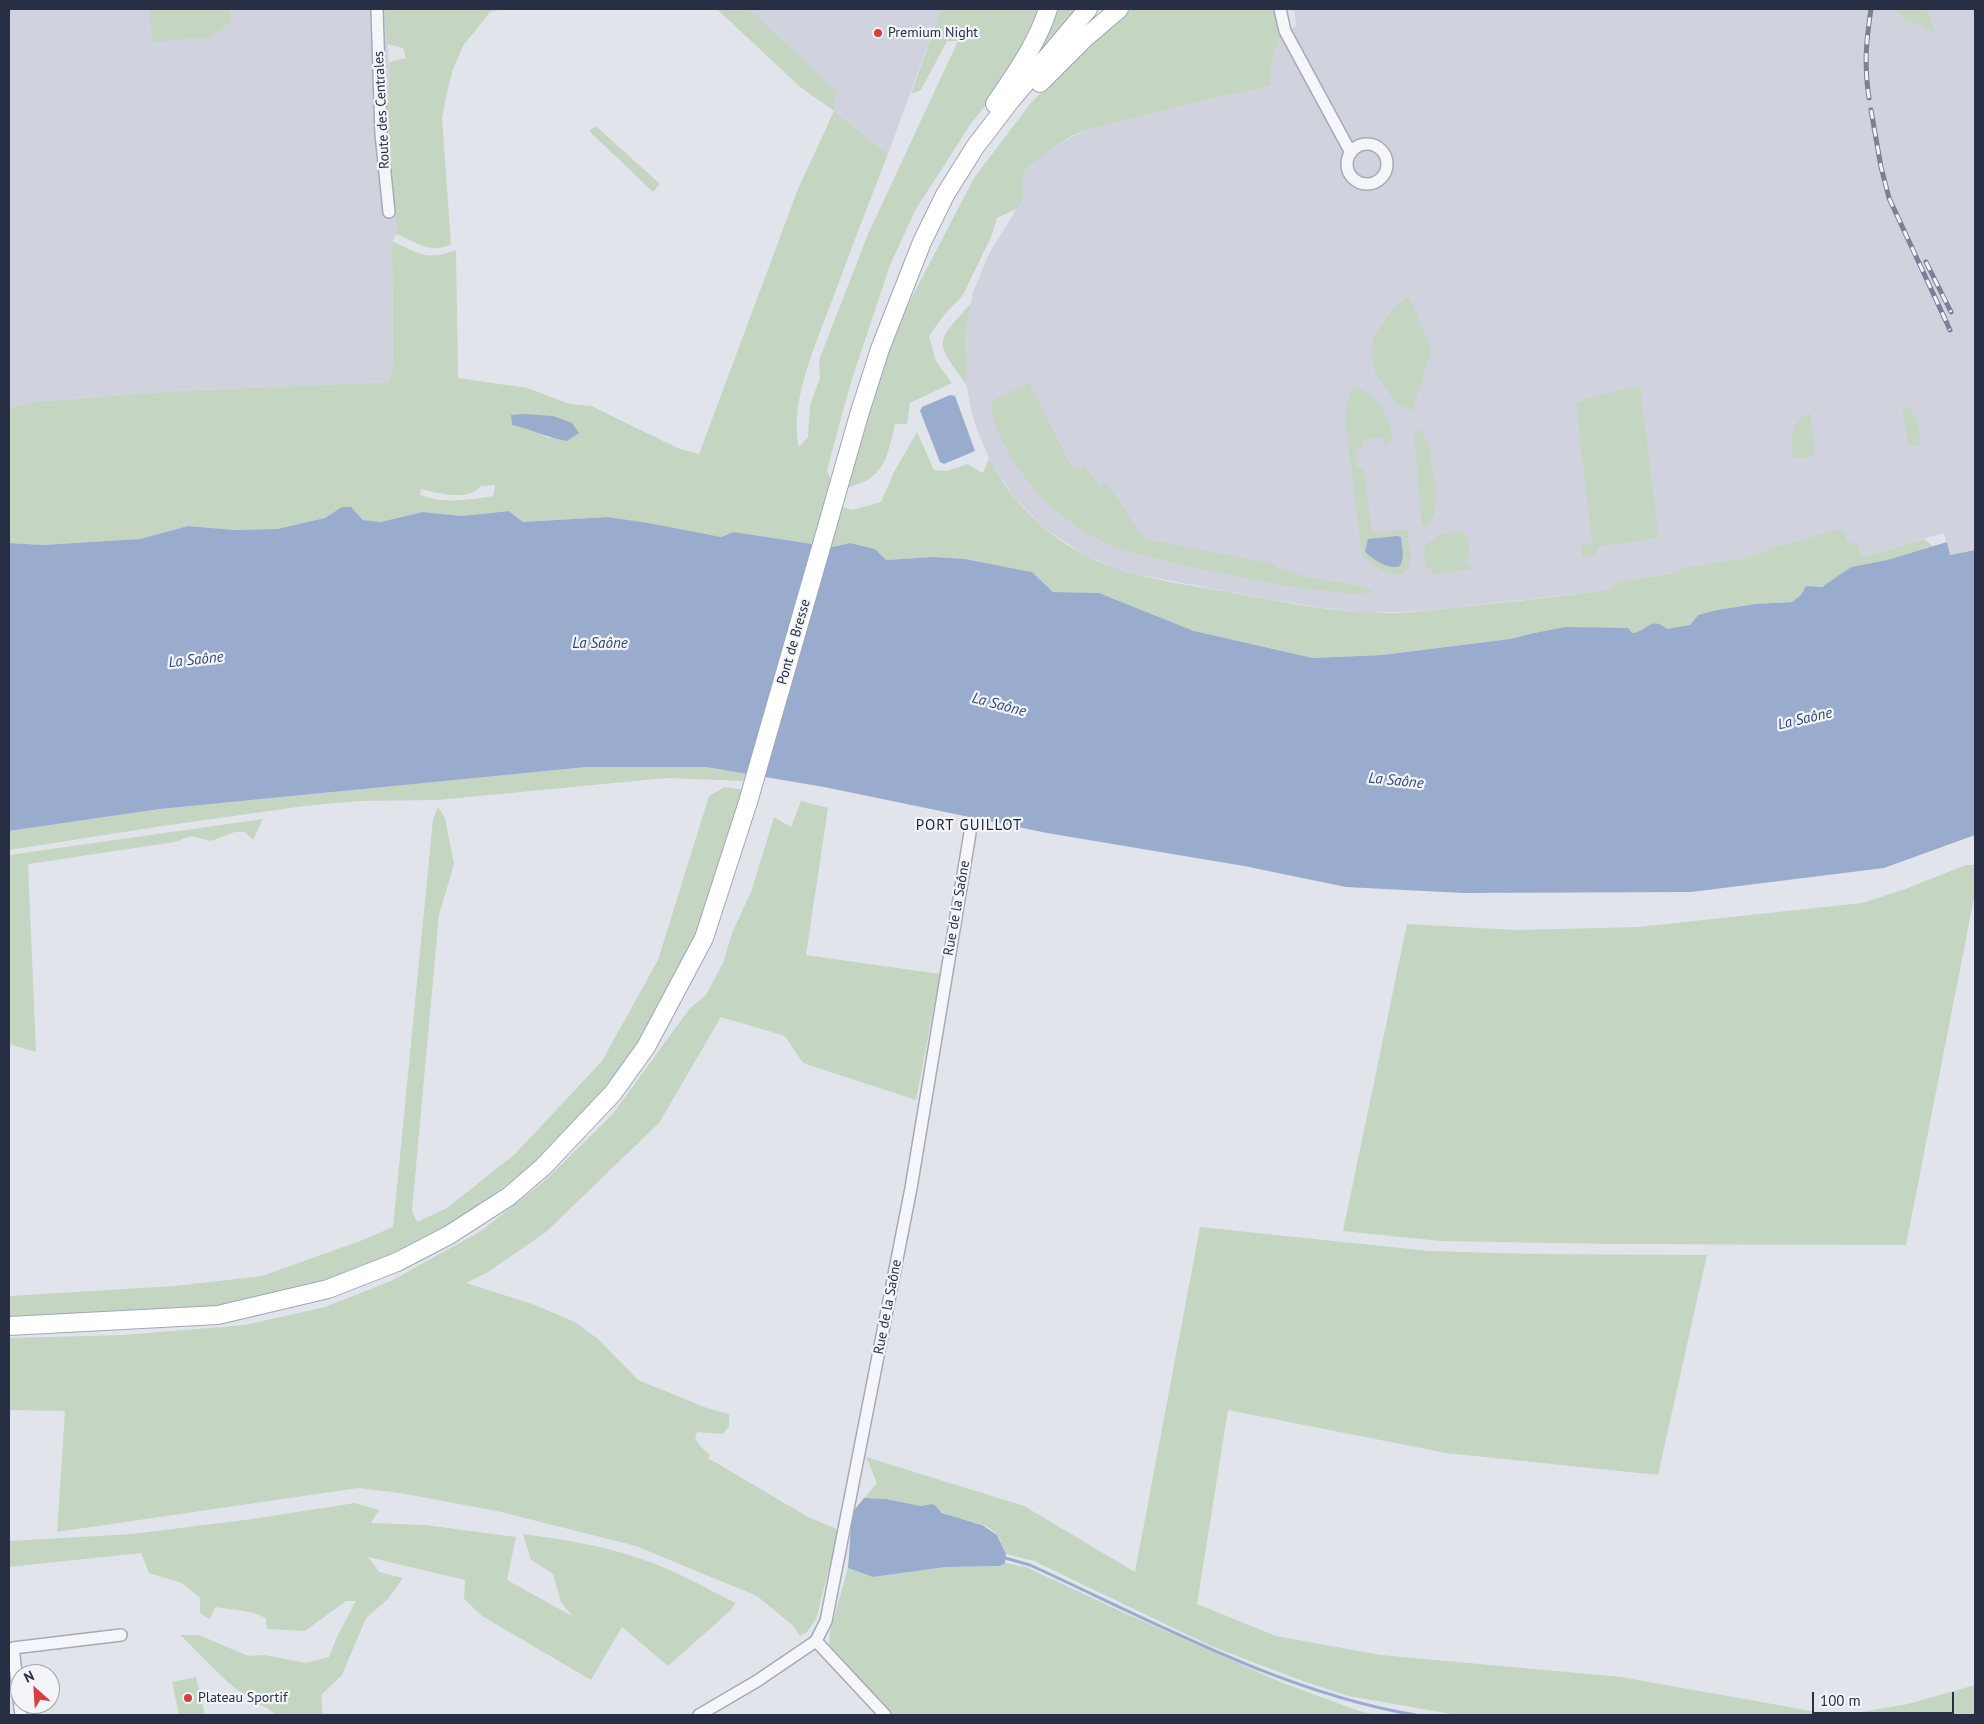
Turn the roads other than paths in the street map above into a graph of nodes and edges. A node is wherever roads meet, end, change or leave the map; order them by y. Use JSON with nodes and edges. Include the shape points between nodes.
{"nodes":[{"id":1,"x":377,"y":9,"type":"edge"},
{"id":2,"x":1048,"y":9,"type":"edge"},
{"id":3,"x":1088,"y":9,"type":"edge"},
{"id":4,"x":1119,"y":9,"type":"edge"},
{"id":5,"x":1280,"y":9,"type":"edge"},
{"id":6,"x":1287,"y":9,"type":"edge"},
{"id":7,"x":1292,"y":43,"type":"junction"},
{"id":8,"x":1351,"y":153,"type":"dead end"},
{"id":9,"x":945,"y":195,"type":"junction"},
{"id":10,"x":389,"y":212,"type":"dead end"},
{"id":11,"x":922,"y":242,"type":"junction"},
{"id":12,"x":970,"y":833,"type":"dead end"},
{"id":13,"x":9,"y":1326,"type":"edge"},
{"id":14,"x":121,"y":1635,"type":"dead end"},
{"id":15,"x":816,"y":1641,"type":"junction"},
{"id":16,"x":21,"y":1715,"type":"edge"},
{"id":17,"x":699,"y":1715,"type":"edge"},
{"id":18,"x":884,"y":1715,"type":"edge"}],
"edges":[{"from":1,"to":10,"type":"street","name":"Route des Centrales","via":[[381,134]]},
{"from":2,"to":9,"type":"main road","via":[[1025,60],[981,124]]},
{"from":3,"to":9,"type":"main road","via":[[995,120]]},
{"from":4,"to":11,"type":"main road","via":[[1073,49],[1025,99],[991,141]]},
{"from":5,"to":7,"type":"street","via":[[1285,31]]},
{"from":6,"to":7,"type":"street"},
{"from":7,"to":8,"type":"street"},
{"from":9,"to":11,"type":"main road"},
{"from":11,"to":13,"type":"main road","name":"Pont de Bresse","via":[[880,349],[748,802],[704,938],[646,1047],[613,1093],[543,1167],[508,1197],[449,1235],[397,1262],[328,1290],[218,1315]]},
{"from":12,"to":15,"type":"street","name":"Rue de la Saône","via":[[911,1188],[826,1621]]},
{"from":14,"to":16,"type":"street","via":[[13,1648]]},
{"from":15,"to":17,"type":"street"},
{"from":15,"to":18,"type":"street"}]}
